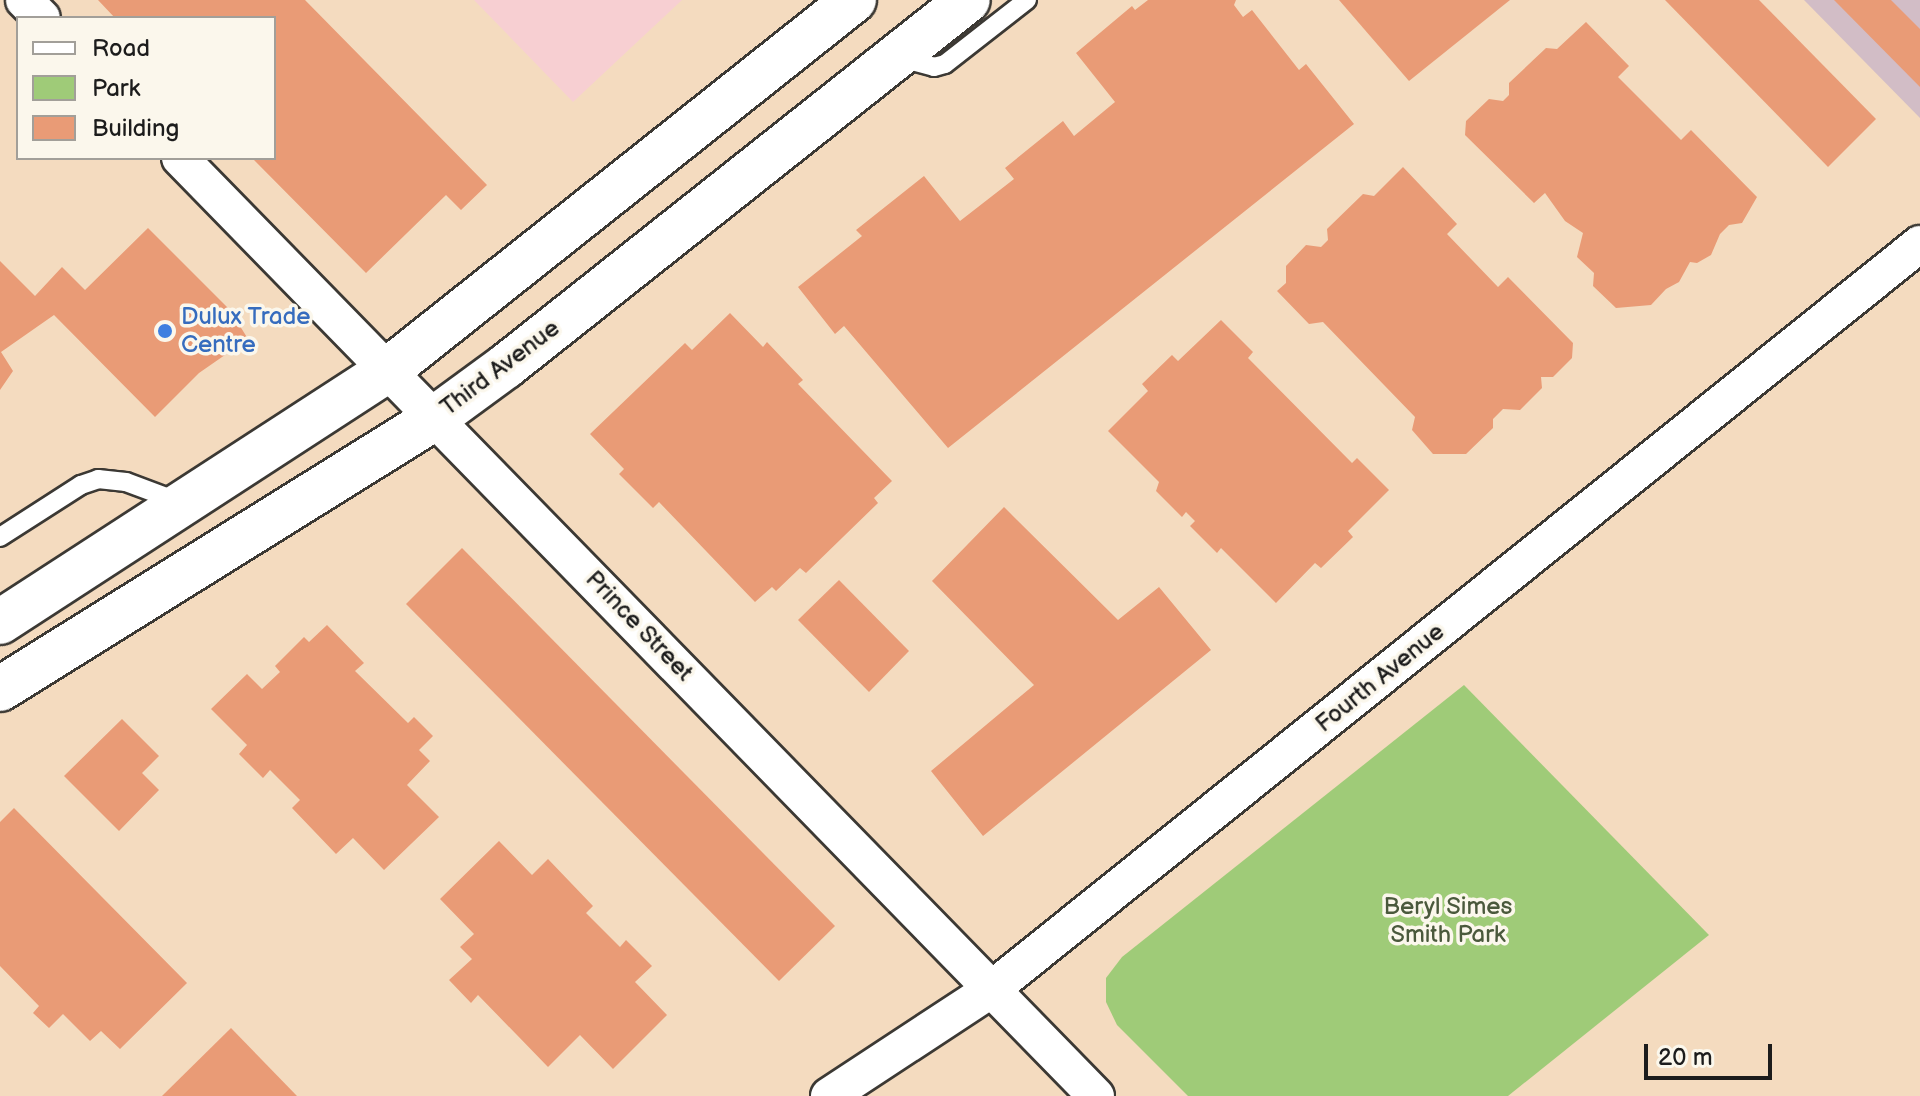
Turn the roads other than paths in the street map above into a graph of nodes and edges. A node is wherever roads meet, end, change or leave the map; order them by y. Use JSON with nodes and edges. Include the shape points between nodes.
{"nodes":[{"id":1,"x":24,"y":0,"type":"edge"},
{"id":2,"x":854,"y":0,"type":"edge"},
{"id":3,"x":968,"y":0,"type":"edge"},
{"id":4,"x":1027,"y":0,"type":"edge"},
{"id":5,"x":40,"y":16,"type":"edge"},
{"id":6,"x":896,"y":57,"type":"junction"},
{"id":7,"x":182,"y":160,"type":"edge"},
{"id":8,"x":1920,"y":244,"type":"edge"},
{"id":9,"x":388,"y":370,"type":"junction"},
{"id":10,"x":435,"y":418,"type":"junction"},
{"id":11,"x":183,"y":503,"type":"junction"},
{"id":12,"x":0,"y":537,"type":"edge"},
{"id":13,"x":0,"y":622,"type":"edge"},
{"id":14,"x":0,"y":689,"type":"edge"},
{"id":15,"x":992,"y":989,"type":"junction"},
{"id":16,"x":829,"y":1096,"type":"edge"},
{"id":17,"x":1096,"y":1096,"type":"edge"}],
"edges":[{"from":1,"to":5,"type":"street"},
{"from":2,"to":9,"type":"main road"},
{"from":3,"to":6,"type":"main road","name":"Third Avenue"},
{"from":4,"to":6,"type":"lane","via":[[945,64],[934,67]]},
{"from":6,"to":10,"type":"main road","name":"Third Avenue"},
{"from":7,"to":9,"type":"street","name":"Prince Street"},
{"from":8,"to":15,"type":"street","name":"Fourth Avenue"},
{"from":9,"to":10,"type":"street","name":"Prince Street"},
{"from":9,"to":11,"type":"main road"},
{"from":10,"to":14,"type":"main road","name":"Third Avenue"},
{"from":10,"to":15,"type":"street","name":"Prince Street"},
{"from":11,"to":12,"type":"lane","via":[[126,482],[98,479]]},
{"from":11,"to":13,"type":"main road"},
{"from":15,"to":16,"type":"street","name":"Fourth Avenue"},
{"from":15,"to":17,"type":"street","name":"Prince Street"}]}
